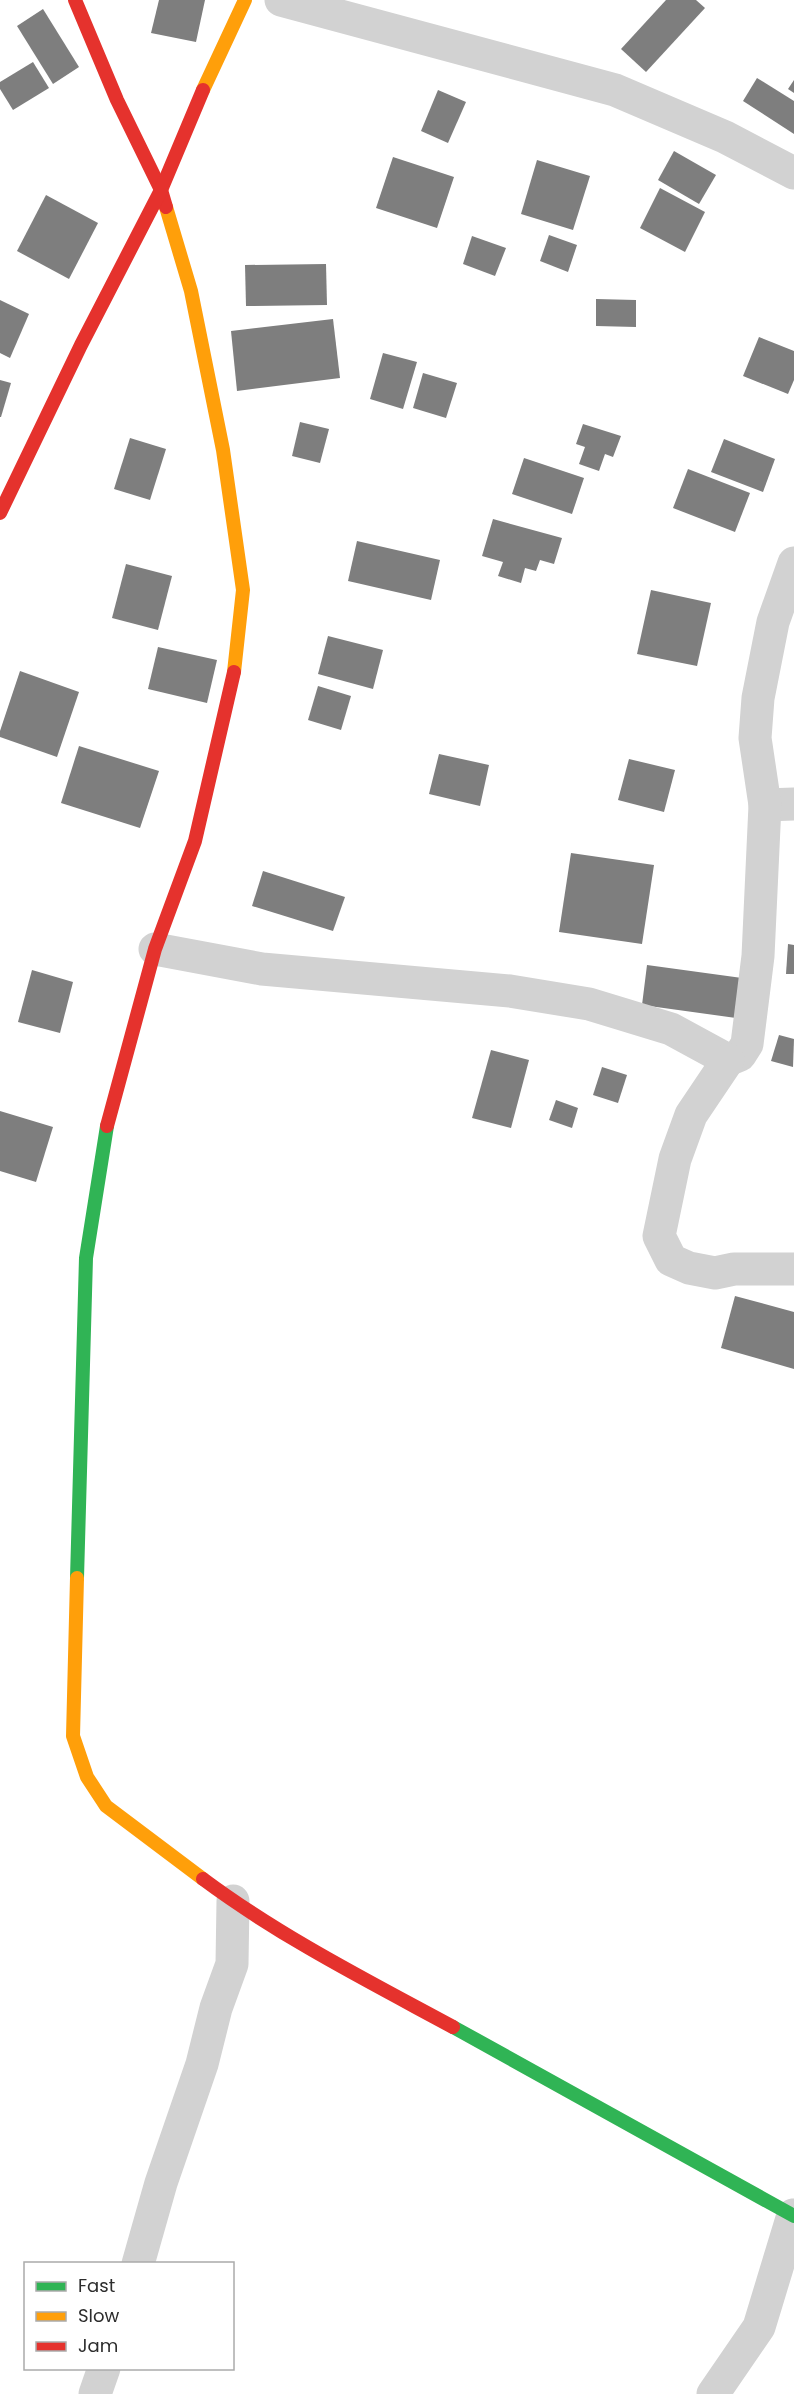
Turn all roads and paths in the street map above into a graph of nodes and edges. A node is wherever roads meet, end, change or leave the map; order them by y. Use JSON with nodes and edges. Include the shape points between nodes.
{"nodes":[{"id":1,"x":75,"y":0,"type":"edge"},
{"id":2,"x":245,"y":0,"type":"edge"},
{"id":3,"x":281,"y":0,"type":"edge"},
{"id":4,"x":794,"y":173,"type":"edge"},
{"id":5,"x":161,"y":190,"type":"junction"},
{"id":6,"x":0,"y":513,"type":"edge"},
{"id":7,"x":794,"y":563,"type":"edge"},
{"id":8,"x":779,"y":804,"type":"edge"},
{"id":9,"x":155,"y":949,"type":"junction"},
{"id":10,"x":728,"y":1060,"type":"junction"},
{"id":11,"x":794,"y":1269,"type":"edge"},
{"id":12,"x":233,"y":1901,"type":"junction"},
{"id":13,"x":794,"y":2216,"type":"edge"},
{"id":14,"x":139,"y":2262,"type":"edge"},
{"id":15,"x":103,"y":2370,"type":"edge"},
{"id":16,"x":95,"y":2394,"type":"edge"},
{"id":17,"x":713,"y":2394,"type":"edge"}],
"edges":[{"from":1,"to":5,"type":"street"},
{"from":2,"to":5,"type":"street"},
{"from":3,"to":4,"type":"street","via":[[615,90],[725,136]]},
{"from":5,"to":6,"type":"street"},
{"from":5,"to":9,"type":"street","via":[[198,325],[223,450],[243,590],[235,666],[195,841]]},
{"from":7,"to":8,"type":"street","via":[[773,622],[758,698],[755,738]]},
{"from":8,"to":10,"type":"street","via":[[751,1024],[741,1055]]},
{"from":9,"to":10,"type":"street","via":[[262,969],[510,991],[589,1004],[671,1029]]},
{"from":9,"to":12,"type":"street","via":[[104,1137],[86,1258],[73,1736],[87,1777],[106,1806]]},
{"from":10,"to":11,"type":"street","via":[[691,1115],[675,1159],[659,1236],[671,1260],[688,1268],[715,1273],[734,1269]]},
{"from":12,"to":13,"type":"street","via":[[308,1948]]},
{"from":12,"to":14,"type":"street","via":[[231,1964]]},
{"from":13,"to":17,"type":"street","via":[[759,2327]]},
{"from":15,"to":16,"type":"street"}]}
